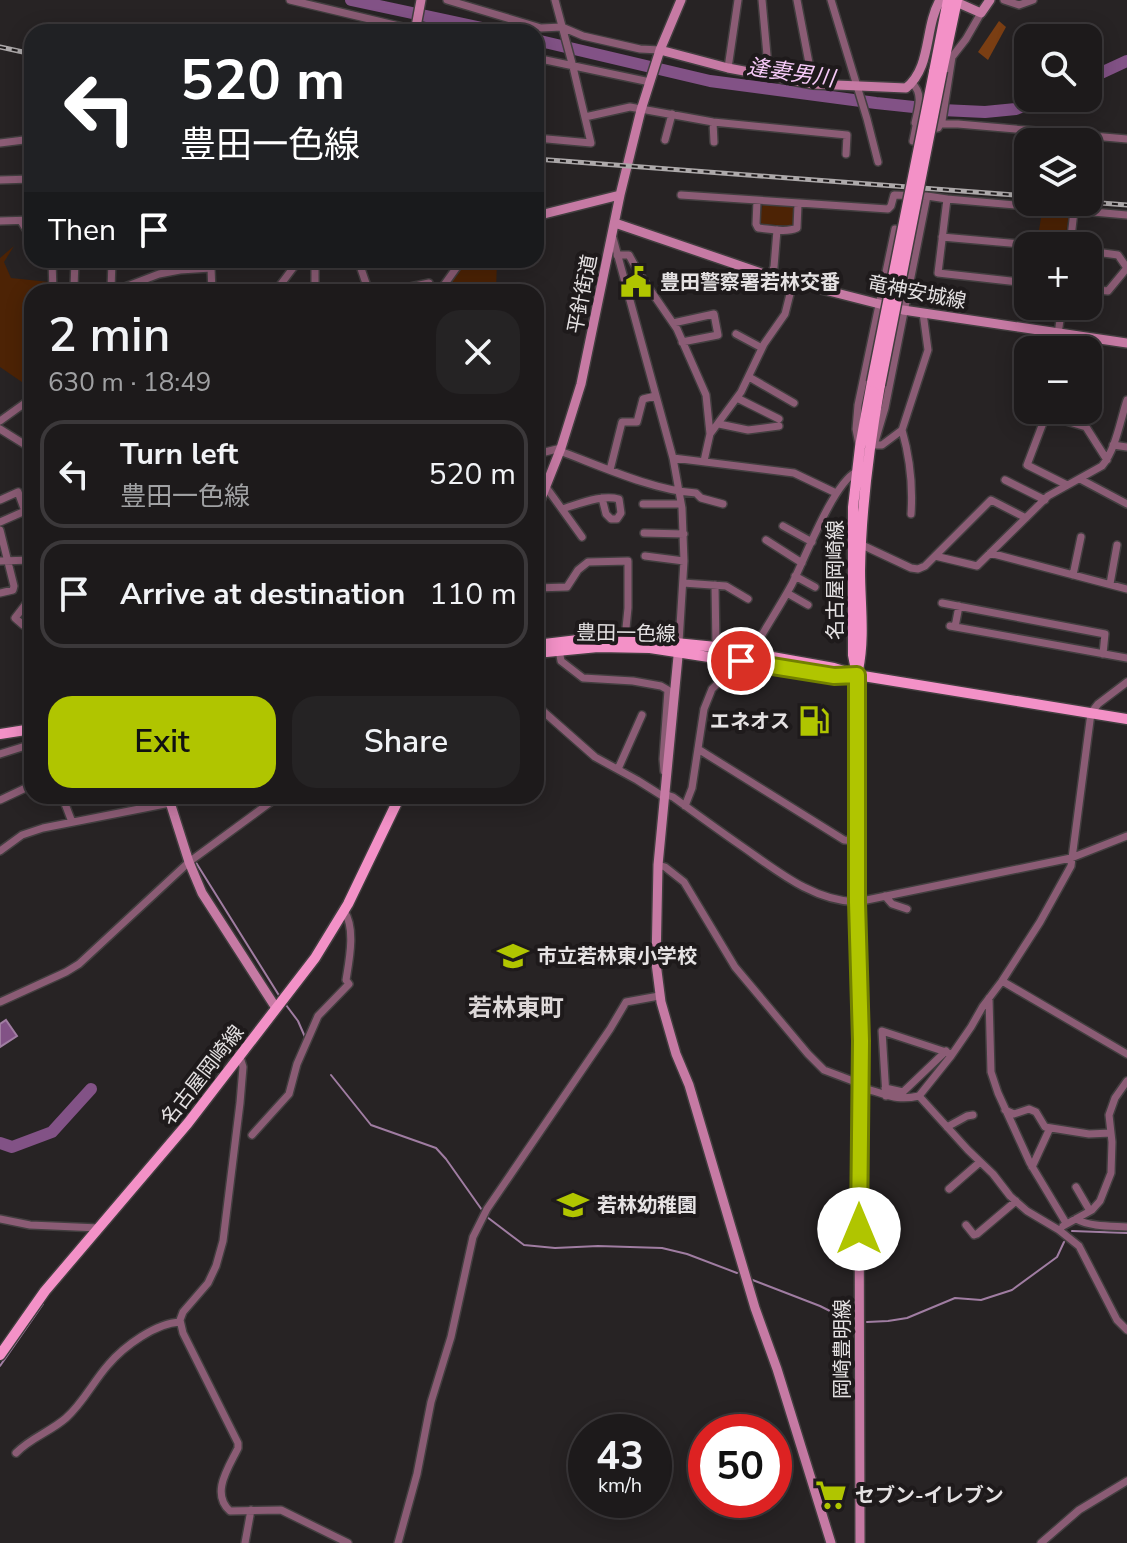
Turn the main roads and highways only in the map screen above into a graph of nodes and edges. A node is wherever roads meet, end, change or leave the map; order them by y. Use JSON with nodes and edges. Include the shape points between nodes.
{"nodes":[{"id":1,"x":953,"y":1,"type":"edge"},
{"id":2,"x":867,"y":447,"type":"junction"},
{"id":3,"x":544,"y":644,"type":"edge"},
{"id":4,"x":679,"y":646,"type":"junction"},
{"id":5,"x":544,"y":652,"type":"edge"},
{"id":6,"x":746,"y":657,"type":"junction"},
{"id":7,"x":857,"y":675,"type":"junction"},
{"id":8,"x":1127,"y":719,"type":"edge"},
{"id":9,"x":24,"y":730,"type":"edge"},
{"id":10,"x":0,"y":734,"type":"edge"},
{"id":11,"x":396,"y":804,"type":"edge"},
{"id":12,"x":0,"y":1355,"type":"edge"}],
"edges":[{"from":1,"to":2,"type":"main road","name":"名古屋岡崎線","bridge":true},
{"from":2,"to":7,"type":"main road","name":"名古屋岡崎線"},
{"from":2,"to":7,"type":"main road","name":"名古屋岡崎線","via":[[856,472],[853,507]]},
{"from":3,"to":4,"type":"main road","name":"豊田一色線","via":[[603,637]]},
{"from":4,"to":5,"type":"main road","name":"豊田一色線"},
{"from":4,"to":6,"type":"main road","name":"豊田一色線"},
{"from":4,"to":6,"type":"main road","name":"豊田一色線","via":[[716,647]]},
{"from":6,"to":7,"type":"main road","name":"豊田一色線"},
{"from":7,"to":8,"type":"main road","name":"豊田一色線"},
{"from":9,"to":10,"type":"main road"},
{"from":11,"to":12,"type":"main road","name":"名古屋岡崎線","via":[[315,958],[158,1160],[45,1291]]}]}
